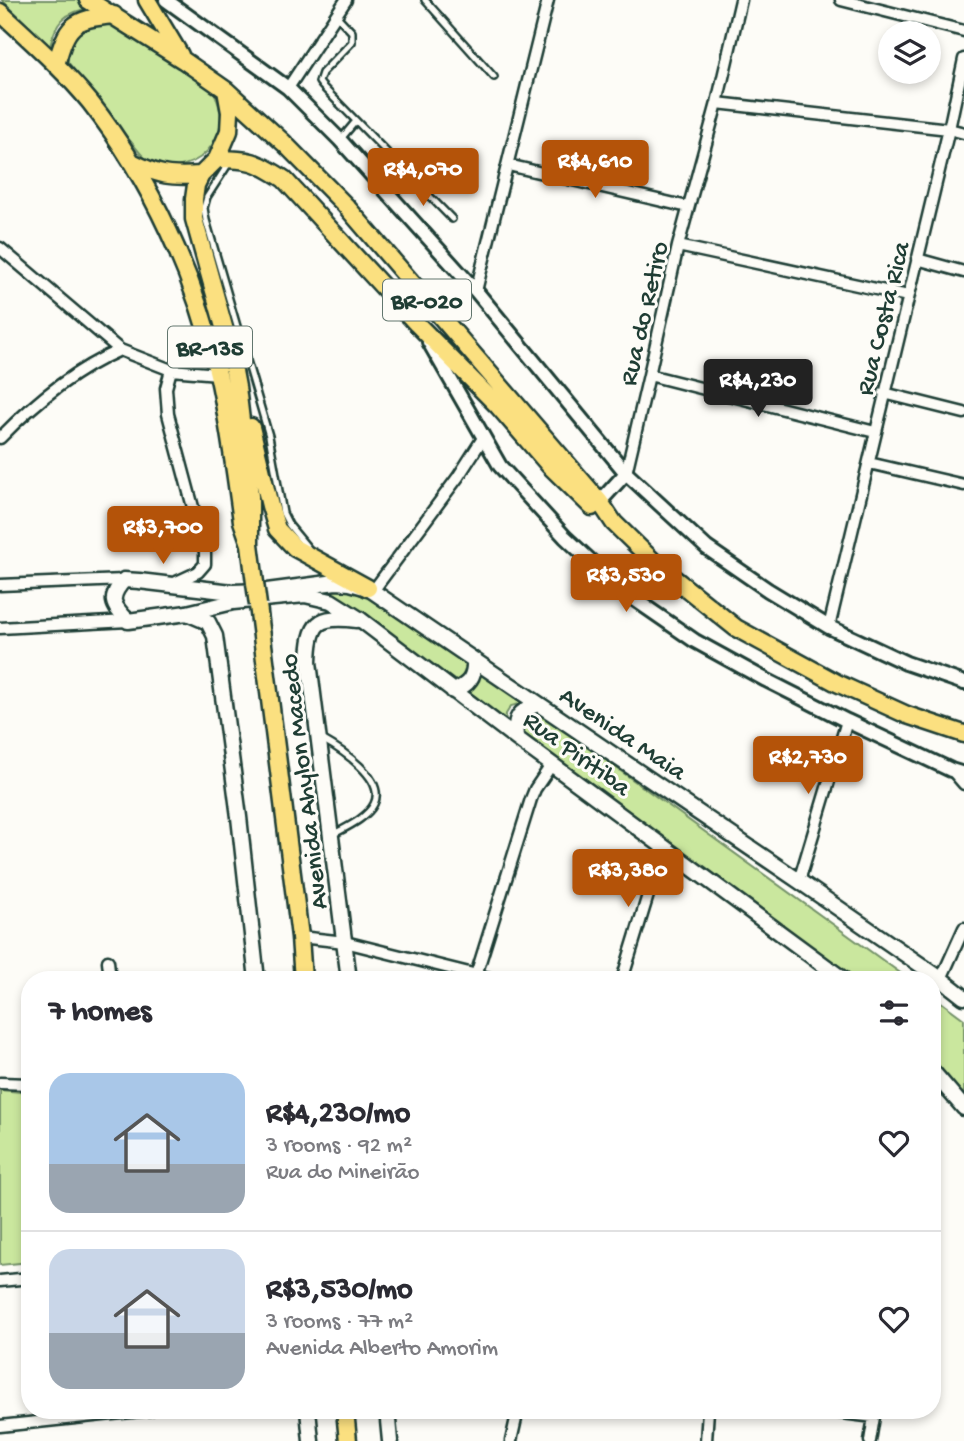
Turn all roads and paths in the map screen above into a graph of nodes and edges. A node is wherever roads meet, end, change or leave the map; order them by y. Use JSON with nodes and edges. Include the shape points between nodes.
{"nodes":[{"id":1,"x":88,"y":0,"type":"edge"},
{"id":2,"x":148,"y":0,"type":"edge"},
{"id":3,"x":166,"y":0,"type":"edge"},
{"id":4,"x":346,"y":0,"type":"edge"},
{"id":5,"x":425,"y":0,"type":"edge"},
{"id":6,"x":548,"y":0,"type":"edge"},
{"id":7,"x":741,"y":0,"type":"edge"},
{"id":8,"x":841,"y":0,"type":"edge"},
{"id":9,"x":0,"y":12,"type":"edge"},
{"id":10,"x":114,"y":15,"type":"junction"},
{"id":11,"x":336,"y":15,"type":"junction"},
{"id":12,"x":964,"y":31,"type":"edge"},
{"id":13,"x":964,"y":59,"type":"edge"},
{"id":14,"x":183,"y":60,"type":"junction"},
{"id":15,"x":56,"y":65,"type":"junction"},
{"id":16,"x":494,"y":76,"type":"dead end"},
{"id":17,"x":288,"y":88,"type":"junction"},
{"id":18,"x":226,"y":90,"type":"junction"},
{"id":19,"x":717,"y":103,"type":"junction"},
{"id":20,"x":356,"y":121,"type":"junction"},
{"id":21,"x":949,"y":129,"type":"junction"},
{"id":22,"x":964,"y":133,"type":"edge"},
{"id":23,"x":340,"y":140,"type":"junction"},
{"id":24,"x":224,"y":159,"type":"junction"},
{"id":25,"x":132,"y":162,"type":"junction"},
{"id":26,"x":508,"y":164,"type":"junction"},
{"id":27,"x":407,"y":173,"type":"junction"},
{"id":28,"x":201,"y":175,"type":"junction"},
{"id":29,"x":388,"y":194,"type":"junction"},
{"id":30,"x":688,"y":206,"type":"junction"},
{"id":31,"x":453,"y":219,"type":"dead end"},
{"id":32,"x":678,"y":246,"type":"junction"},
{"id":33,"x":0,"y":248,"type":"edge"},
{"id":34,"x":917,"y":259,"type":"junction"},
{"id":35,"x":964,"y":272,"type":"edge"},
{"id":36,"x":476,"y":291,"type":"junction"},
{"id":37,"x":908,"y":296,"type":"junction"},
{"id":38,"x":417,"y":324,"type":"junction"},
{"id":39,"x":229,"y":345,"type":"junction"},
{"id":40,"x":120,"y":350,"type":"junction"},
{"id":41,"x":172,"y":370,"type":"junction"},
{"id":42,"x":218,"y":374,"type":"junction"},
{"id":43,"x":649,"y":375,"type":"junction"},
{"id":44,"x":884,"y":393,"type":"junction"},
{"id":45,"x":964,"y":413,"type":"edge"},
{"id":46,"x":875,"y":432,"type":"junction"},
{"id":47,"x":0,"y":438,"type":"edge"},
{"id":48,"x":483,"y":438,"type":"junction"},
{"id":49,"x":869,"y":463,"type":"junction"},
{"id":50,"x":626,"y":472,"type":"junction"},
{"id":51,"x":964,"y":485,"type":"edge"},
{"id":52,"x":597,"y":505,"type":"junction"},
{"id":53,"x":250,"y":544,"type":"junction"},
{"id":54,"x":325,"y":565,"type":"junction"},
{"id":55,"x":124,"y":580,"type":"junction"},
{"id":56,"x":0,"y":584,"type":"edge"},
{"id":57,"x":171,"y":584,"type":"junction"},
{"id":58,"x":371,"y":589,"type":"junction"},
{"id":59,"x":264,"y":602,"type":"junction"},
{"id":60,"x":187,"y":613,"type":"junction"},
{"id":61,"x":361,"y":620,"type":"junction"},
{"id":62,"x":128,"y":621,"type":"junction"},
{"id":63,"x":828,"y":627,"type":"junction"},
{"id":64,"x":0,"y":628,"type":"edge"},
{"id":65,"x":474,"y":660,"type":"junction"},
{"id":66,"x":964,"y":683,"type":"edge"},
{"id":67,"x":453,"y":691,"type":"junction"},
{"id":68,"x":538,"y":704,"type":"junction"},
{"id":69,"x":847,"y":721,"type":"junction"},
{"id":70,"x":964,"y":734,"type":"edge"},
{"id":71,"x":319,"y":737,"type":"junction"},
{"id":72,"x":516,"y":738,"type":"junction"},
{"id":73,"x":552,"y":764,"type":"junction"},
{"id":74,"x":958,"y":772,"type":"edge"},
{"id":75,"x":964,"y":784,"type":"edge"},
{"id":76,"x":331,"y":836,"type":"junction"},
{"id":77,"x":663,"y":846,"type":"junction"},
{"id":78,"x":799,"y":881,"type":"junction"},
{"id":79,"x":964,"y":928,"type":"edge"},
{"id":80,"x":300,"y":937,"type":"junction"},
{"id":81,"x":345,"y":942,"type":"junction"},
{"id":82,"x":108,"y":961,"type":"dead end"},
{"id":83,"x":109,"y":971,"type":"edge"},
{"id":84,"x":256,"y":971,"type":"edge"},
{"id":85,"x":301,"y":971,"type":"edge"},
{"id":86,"x":348,"y":971,"type":"edge"},
{"id":87,"x":460,"y":971,"type":"edge"},
{"id":88,"x":477,"y":971,"type":"edge"},
{"id":89,"x":625,"y":971,"type":"edge"},
{"id":90,"x":832,"y":971,"type":"edge"},
{"id":91,"x":929,"y":971,"type":"edge"},
{"id":92,"x":941,"y":979,"type":"joint"},
{"id":93,"x":964,"y":997,"type":"edge"},
{"id":94,"x":0,"y":1083,"type":"edge"},
{"id":95,"x":21,"y":1084,"type":"edge"},
{"id":96,"x":941,"y":1088,"type":"edge"},
{"id":97,"x":964,"y":1108,"type":"edge"},
{"id":98,"x":21,"y":1279,"type":"edge"},
{"id":99,"x":0,"y":1281,"type":"edge"},
{"id":100,"x":66,"y":1419,"type":"edge"},
{"id":101,"x":309,"y":1419,"type":"edge"},
{"id":102,"x":346,"y":1419,"type":"edge"},
{"id":103,"x":388,"y":1419,"type":"edge"},
{"id":104,"x":516,"y":1419,"type":"edge"},
{"id":105,"x":707,"y":1419,"type":"edge"},
{"id":106,"x":873,"y":1419,"type":"edge"},
{"id":107,"x":0,"y":1426,"type":"edge"},
{"id":108,"x":311,"y":1441,"type":"edge"},
{"id":109,"x":348,"y":1441,"type":"edge"},
{"id":110,"x":390,"y":1441,"type":"edge"},
{"id":111,"x":511,"y":1441,"type":"edge"},
{"id":112,"x":706,"y":1441,"type":"edge"},
{"id":113,"x":870,"y":1441,"type":"edge"}],
"edges":[{"from":1,"to":10,"type":"highway","number":"BR-020"},
{"from":2,"to":14,"type":"highway"},
{"from":3,"to":17,"type":"street"},
{"from":4,"to":11,"type":"street"},
{"from":5,"to":16,"type":"lane"},
{"from":6,"to":26,"type":"street"},
{"from":7,"to":19,"type":"street","name":"Rua do Retiro"},
{"from":8,"to":12,"type":"street"},
{"from":9,"to":15,"type":"highway"},
{"from":10,"to":14,"type":"highway","number":"BR-020"},
{"from":10,"to":15,"type":"highway","via":[[83,20],[75,26],[67,33]]},
{"from":11,"to":17,"type":"street"},
{"from":11,"to":20,"type":"lane","via":[[352,32],[352,42],[321,73],[319,82]]},
{"from":13,"to":21,"type":"street","name":"Rua Costa Rica"},
{"from":14,"to":18,"type":"highway","number":"BR-020"},
{"from":15,"to":25,"type":"highway","via":[[88,100]]},
{"from":17,"to":23,"type":"street"},
{"from":18,"to":24,"type":"highway","via":[[230,112]]},
{"from":18,"to":52,"type":"highway","number":"BR-020","via":[[345,205]]},
{"from":19,"to":21,"type":"street"},
{"from":19,"to":30,"type":"street","name":"Rua do Retiro"},
{"from":20,"to":23,"type":"lane"},
{"from":20,"to":27,"type":"lane"},
{"from":21,"to":22,"type":"street"},
{"from":21,"to":34,"type":"street","name":"Rua Costa Rica"},
{"from":23,"to":29,"type":"street"},
{"from":24,"to":28,"type":"highway"},
{"from":24,"to":38,"type":"highway","via":[[250,160],[284,179]]},
{"from":24,"to":54,"type":"lane","via":[[204,208],[206,220],[269,436],[283,513]]},
{"from":25,"to":28,"type":"highway","via":[[164,176]]},
{"from":25,"to":42,"type":"highway","number":"BR-135","via":[[185,270]]},
{"from":26,"to":30,"type":"street"},
{"from":26,"to":36,"type":"street"},
{"from":27,"to":29,"type":"lane"},
{"from":27,"to":31,"type":"lane"},
{"from":28,"to":39,"type":"highway","number":"BR-135","via":[[194,219]]},
{"from":29,"to":36,"type":"street"},
{"from":30,"to":32,"type":"street","name":"Rua do Retiro"},
{"from":32,"to":37,"type":"street"},
{"from":32,"to":43,"type":"street","name":"Rua do Retiro"},
{"from":33,"to":40,"type":"street"},
{"from":34,"to":35,"type":"street"},
{"from":34,"to":37,"type":"street","name":"Rua Costa Rica"},
{"from":36,"to":50,"type":"street"},
{"from":37,"to":44,"type":"street","name":"Rua Costa Rica"},
{"from":38,"to":48,"type":"street"},
{"from":38,"to":52,"type":"highway","via":[[549,465]]},
{"from":39,"to":53,"type":"highway","number":"BR-135","via":[[250,496]]},
{"from":39,"to":54,"type":"highway","via":[[278,529],[295,548]]},
{"from":40,"to":41,"type":"street"},
{"from":40,"to":47,"type":"street","via":[[70,377]]},
{"from":41,"to":42,"type":"street"},
{"from":41,"to":57,"type":"street","via":[[166,388],[168,414],[205,564]]},
{"from":42,"to":53,"type":"highway","number":"BR-135","via":[[242,521]]},
{"from":43,"to":46,"type":"street"},
{"from":43,"to":50,"type":"street","name":"Rua do Retiro"},
{"from":44,"to":45,"type":"street"},
{"from":44,"to":46,"type":"street","name":"Rua Costa Rica"},
{"from":46,"to":49,"type":"street","name":"Rua Costa Rica"},
{"from":48,"to":58,"type":"street"},
{"from":48,"to":69,"type":"street","via":[[500,466],[540,510],[624,592],[695,641]]},
{"from":49,"to":51,"type":"street"},
{"from":49,"to":63,"type":"street","name":"Rua Costa Rica"},
{"from":50,"to":52,"type":"street"},
{"from":50,"to":63,"type":"street","via":[[707,548]]},
{"from":52,"to":70,"type":"highway","via":[[656,564],[736,628],[837,683],[906,715]]},
{"from":53,"to":59,"type":"highway","number":"BR-135","bridge":true,"via":[[255,583]]},
{"from":54,"to":58,"type":"highway"},
{"from":55,"to":56,"type":"street"},
{"from":55,"to":57,"type":"main road","name":"Avenida Maia"},
{"from":55,"to":62,"type":"main road","via":[[113,599]]},
{"from":57,"to":58,"type":"main road","name":"Avenida Maia","via":[[232,592],[336,582]]},
{"from":58,"to":65,"type":"main road","name":"Avenida Maia"},
{"from":59,"to":60,"type":"main road","name":"Rua Piritiba","via":[[233,602]]},
{"from":59,"to":61,"type":"main road","name":"Rua Piritiba","via":[[319,597]]},
{"from":59,"to":80,"type":"highway","number":"BR-135"},
{"from":60,"to":62,"type":"main road","name":"Rua Piritiba"},
{"from":60,"to":84,"type":"main road","via":[[208,622],[215,636]]},
{"from":61,"to":67,"type":"main road","name":"Rua Piritiba"},
{"from":61,"to":71,"type":"main road","name":"Avenida Ahylon Macedo","via":[[327,620],[312,634],[309,662]]},
{"from":62,"to":64,"type":"street"},
{"from":63,"to":66,"type":"street","via":[[906,663]]},
{"from":65,"to":67,"type":"main road","via":[[471,680]]},
{"from":65,"to":68,"type":"main road","name":"Avenida Maia"},
{"from":67,"to":72,"type":"main road","name":"Rua Piritiba"},
{"from":68,"to":72,"type":"main road","via":[[520,713]]},
{"from":68,"to":78,"type":"main road","name":"Avenida Maia"},
{"from":69,"to":74,"type":"street"},
{"from":69,"to":78,"type":"street"},
{"from":71,"to":76,"type":"main road","name":"Avenida Ahylon Macedo"},
{"from":71,"to":76,"type":"lane","via":[[359,766],[375,787],[376,800],[368,812]]},
{"from":72,"to":73,"type":"main road","name":"Rua Piritiba"},
{"from":73,"to":77,"type":"main road","name":"Rua Piritiba"},
{"from":73,"to":88,"type":"street","via":[[531,799]]},
{"from":74,"to":75,"type":"street"},
{"from":76,"to":81,"type":"main road","name":"Avenida Ahylon Macedo"},
{"from":77,"to":89,"type":"street"},
{"from":77,"to":90,"type":"main road","name":"Rua Piritiba"},
{"from":78,"to":91,"type":"main road","name":"Avenida Maia"},
{"from":79,"to":92,"type":"street"},
{"from":80,"to":81,"type":"street"},
{"from":80,"to":85,"type":"highway","number":"BR-135"},
{"from":81,"to":86,"type":"main road","name":"Avenida Ahylon Macedo"},
{"from":81,"to":87,"type":"street"},
{"from":82,"to":83,"type":"street"},
{"from":92,"to":93,"type":"main road","name":"Avenida Maia"},
{"from":94,"to":95,"type":"street"},
{"from":96,"to":97,"type":"main road"},
{"from":98,"to":99,"type":"street"},
{"from":100,"to":107,"type":"street"},
{"from":101,"to":108,"type":"main road"},
{"from":102,"to":109,"type":"highway"},
{"from":103,"to":110,"type":"main road"},
{"from":104,"to":111,"type":"street"},
{"from":105,"to":112,"type":"street"},
{"from":106,"to":113,"type":"street"}]}
